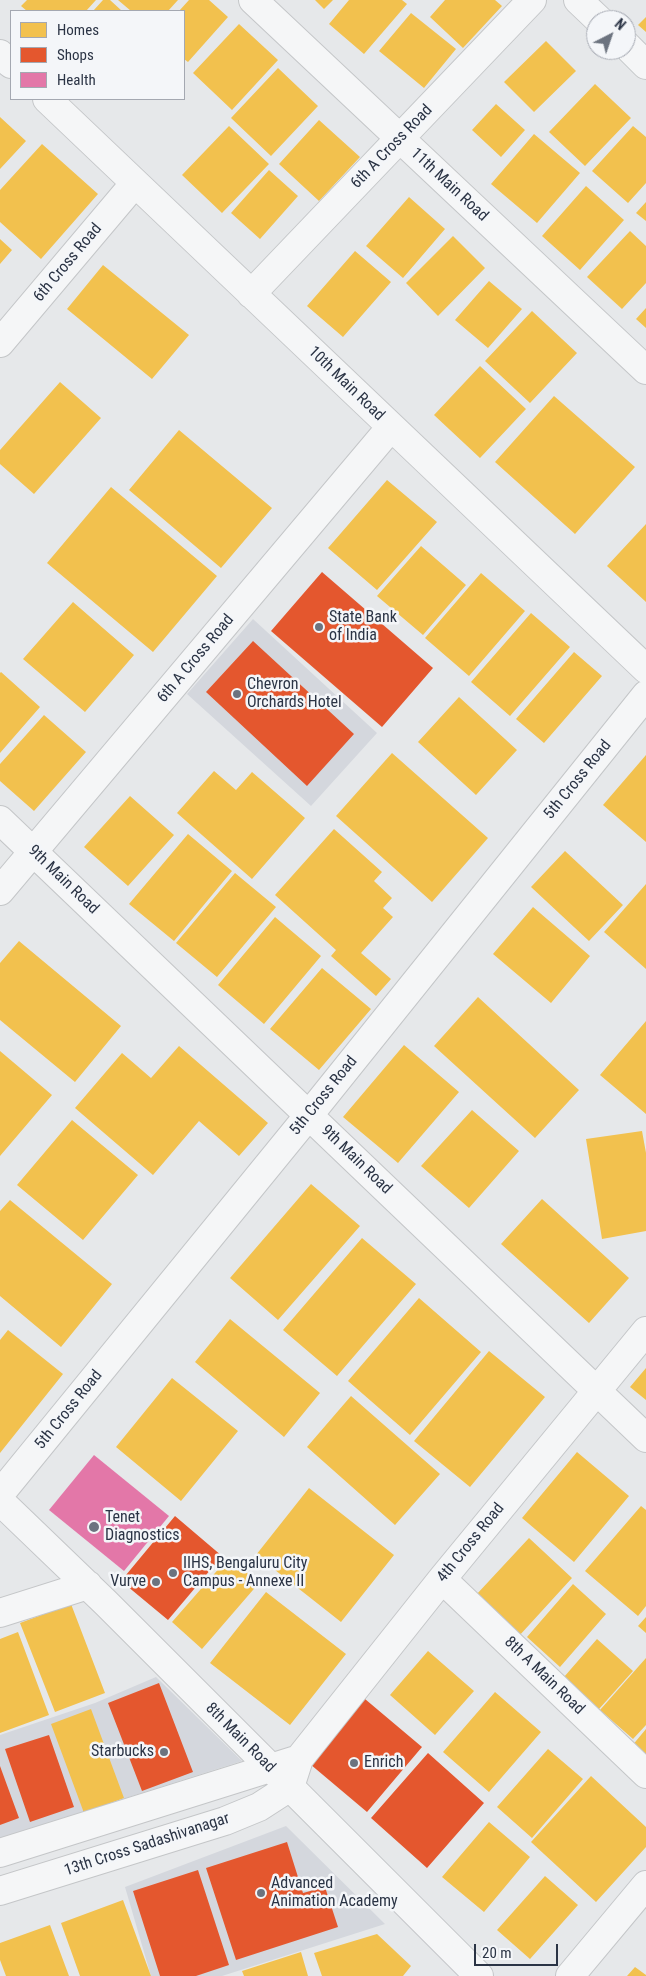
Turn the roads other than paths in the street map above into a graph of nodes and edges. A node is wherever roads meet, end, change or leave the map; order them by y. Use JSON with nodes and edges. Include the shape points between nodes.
{"nodes":[{"id":1,"x":252,"y":0,"type":"edge"},
{"id":2,"x":532,"y":0,"type":"edge"},
{"id":3,"x":578,"y":0,"type":"edge"},
{"id":4,"x":588,"y":10,"type":"edge"},
{"id":5,"x":0,"y":54,"type":"edge"},
{"id":6,"x":636,"y":56,"type":"edge"},
{"id":7,"x":10,"y":63,"type":"edge"},
{"id":8,"x":646,"y":65,"type":"edge"},
{"id":9,"x":48,"y":100,"type":"edge"},
{"id":10,"x":399,"y":139,"type":"junction"},
{"id":11,"x":135,"y":183,"type":"junction"},
{"id":12,"x":251,"y":294,"type":"junction"},
{"id":13,"x":0,"y":343,"type":"edge"},
{"id":14,"x":646,"y":370,"type":"edge"},
{"id":15,"x":391,"y":427,"type":"junction"},
{"id":16,"x":646,"y":669,"type":"edge"},
{"id":17,"x":646,"y":695,"type":"edge"},
{"id":18,"x":0,"y":820,"type":"edge"},
{"id":19,"x":34,"y":852,"type":"junction"},
{"id":20,"x":0,"y":891,"type":"edge"},
{"id":21,"x":309,"y":1115,"type":"junction"},
{"id":22,"x":646,"y":1331,"type":"edge"},
{"id":23,"x":597,"y":1390,"type":"junction"},
{"id":24,"x":646,"y":1438,"type":"edge"},
{"id":25,"x":0,"y":1494,"type":"edge"},
{"id":26,"x":0,"y":1501,"type":"edge"},
{"id":27,"x":442,"y":1579,"type":"junction"},
{"id":28,"x":88,"y":1586,"type":"junction"},
{"id":29,"x":0,"y":1612,"type":"edge"},
{"id":30,"x":299,"y":1759,"type":"junction"},
{"id":31,"x":270,"y":1768,"type":"junction"},
{"id":32,"x":646,"y":1774,"type":"edge"},
{"id":33,"x":290,"y":1788,"type":"junction"},
{"id":34,"x":0,"y":1854,"type":"edge"},
{"id":35,"x":646,"y":1885,"type":"edge"},
{"id":36,"x":0,"y":1891,"type":"edge"},
{"id":37,"x":463,"y":1970,"type":"edge"},
{"id":38,"x":570,"y":1976,"type":"edge"}],
"edges":[{"from":1,"to":10,"type":"street","name":"11th Main Road"},
{"from":2,"to":10,"type":"street","name":"6th A Cross Road"},
{"from":3,"to":4,"type":"street"},
{"from":5,"to":7,"type":"street"},
{"from":6,"to":8,"type":"street"},
{"from":9,"to":11,"type":"street","name":"10th Main Road"},
{"from":10,"to":12,"type":"street","name":"6th A Cross Road"},
{"from":10,"to":14,"type":"street","name":"11th Main Road"},
{"from":11,"to":12,"type":"street","name":"10th Main Road"},
{"from":11,"to":13,"type":"street","name":"6th Cross Road"},
{"from":12,"to":15,"type":"street","name":"10th Main Road"},
{"from":15,"to":16,"type":"street","name":"10th Main Road"},
{"from":15,"to":19,"type":"street","name":"6th A Cross Road"},
{"from":17,"to":21,"type":"street","name":"5th Cross Road"},
{"from":18,"to":19,"type":"street","name":"9th Main Road"},
{"from":19,"to":20,"type":"street","name":"6th A Cross Road"},
{"from":19,"to":21,"type":"street","name":"9th Main Road"},
{"from":21,"to":23,"type":"street","name":"9th Main Road"},
{"from":21,"to":25,"type":"street","name":"5th Cross Road"},
{"from":22,"to":23,"type":"street","name":"4th Cross Road"},
{"from":23,"to":24,"type":"street","name":"9th Main Road"},
{"from":23,"to":27,"type":"street","name":"4th Cross Road"},
{"from":26,"to":28,"type":"street","name":"8th Main Road"},
{"from":27,"to":30,"type":"street","name":"4th Cross Road"},
{"from":27,"to":32,"type":"street","name":"8th A Main Road"},
{"from":28,"to":29,"type":"street"},
{"from":28,"to":31,"type":"street","name":"8th Main Road"},
{"from":30,"to":31,"type":"street"},
{"from":30,"to":33,"type":"street"},
{"from":31,"to":33,"type":"street","name":"8th Main Road"},
{"from":31,"to":34,"type":"street"},
{"from":33,"to":36,"type":"street","name":"13th Cross Sadashivanagar","via":[[259,1807],[225,1821]]},
{"from":33,"to":37,"type":"street","name":"8th Main Road"},
{"from":35,"to":38,"type":"street"}]}
